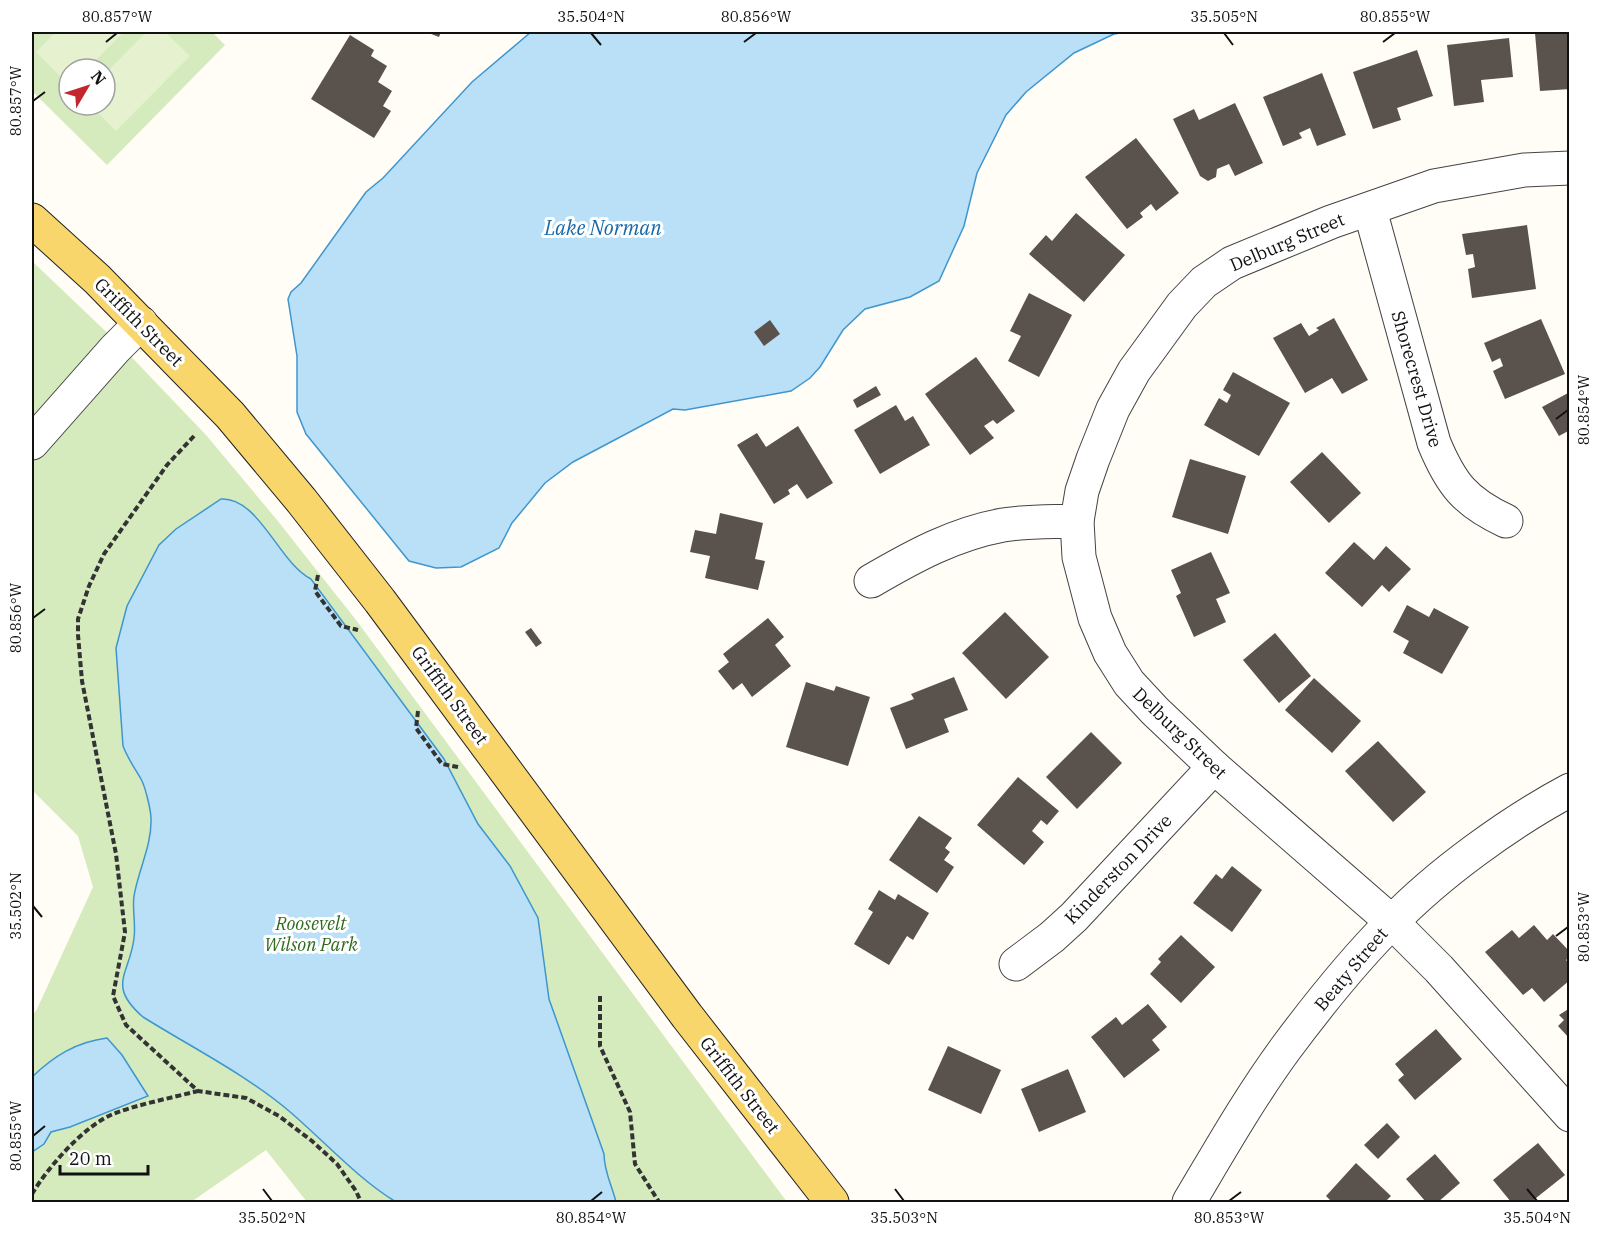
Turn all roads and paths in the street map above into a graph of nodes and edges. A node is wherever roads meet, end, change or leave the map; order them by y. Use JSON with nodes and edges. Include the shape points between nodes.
{"nodes":[{"id":1,"x":1569,"y":168,"type":"edge"},
{"id":2,"x":1370,"y":210,"type":"junction"},
{"id":3,"x":32,"y":220,"type":"edge"},
{"id":4,"x":141,"y":323,"type":"junction"},
{"id":5,"x":194,"y":436,"type":"dead end"},
{"id":6,"x":32,"y":443,"type":"edge"},
{"id":7,"x":1077,"y":521,"type":"junction"},
{"id":8,"x":1506,"y":521,"type":"dead end"},
{"id":9,"x":318,"y":575,"type":"dead end"},
{"id":10,"x":872,"y":581,"type":"dead end"},
{"id":11,"x":358,"y":630,"type":"dead end"},
{"id":12,"x":418,"y":711,"type":"dead end"},
{"id":13,"x":458,"y":767,"type":"dead end"},
{"id":14,"x":1214,"y":768,"type":"junction"},
{"id":15,"x":1569,"y":790,"type":"edge"},
{"id":16,"x":1392,"y":922,"type":"junction"},
{"id":17,"x":1016,"y":964,"type":"dead end"},
{"id":18,"x":600,"y":996,"type":"dead end"},
{"id":19,"x":198,"y":1091,"type":"junction"},
{"id":20,"x":1569,"y":1115,"type":"edge"},
{"id":21,"x":32,"y":1194,"type":"edge"},
{"id":22,"x":361,"y":1203,"type":"edge"},
{"id":23,"x":659,"y":1203,"type":"edge"},
{"id":24,"x":832,"y":1203,"type":"edge"},
{"id":25,"x":1189,"y":1203,"type":"edge"}],
"edges":[{"from":1,"to":2,"type":"street","name":"Delburg Street","via":[[1524,170],[1434,186]]},
{"from":2,"to":7,"type":"street","name":"Delburg Street","via":[[1232,263],[1204,282],[1182,305],[1134,371],[1113,409],[1089,469]]},
{"from":2,"to":8,"type":"street","name":"Shorecrest Drive","via":[[1434,443],[1446,472],[1483,510]]},
{"from":3,"to":4,"type":"main road","name":"Griffith Street"},
{"from":4,"to":6,"type":"street"},
{"from":4,"to":24,"type":"main road","name":"Griffith Street","via":[[230,415],[380,601],[687,1016]]},
{"from":5,"to":19,"type":"path","via":[[167,465],[104,554],[82,605],[78,635],[82,681],[116,854],[125,932],[113,996],[126,1025]]},
{"from":7,"to":10,"type":"street","via":[[1005,524],[972,532],[931,548]]},
{"from":7,"to":14,"type":"street","name":"Delburg Street","via":[[1079,557],[1095,618],[1110,653],[1129,683]]},
{"from":9,"to":11,"type":"path","via":[[315,591],[340,626]]},
{"from":12,"to":13,"type":"path","via":[[416,728],[442,764]]},
{"from":14,"to":16,"type":"street","name":"Delburg Street"},
{"from":14,"to":17,"type":"street","name":"Kinderston Drive","via":[[1074,917]]},
{"from":15,"to":16,"type":"street","name":"Beaty Street","via":[[1452,868]]},
{"from":16,"to":20,"type":"street","name":"Delburg Street"},
{"from":16,"to":25,"type":"street","name":"Beaty Street","via":[[1285,1049]]},
{"from":18,"to":23,"type":"path","via":[[600,1046],[630,1112],[635,1164]]},
{"from":19,"to":21,"type":"path","via":[[113,1114],[70,1146]]},
{"from":19,"to":22,"type":"path","via":[[246,1098],[279,1116],[337,1164]]}]}
